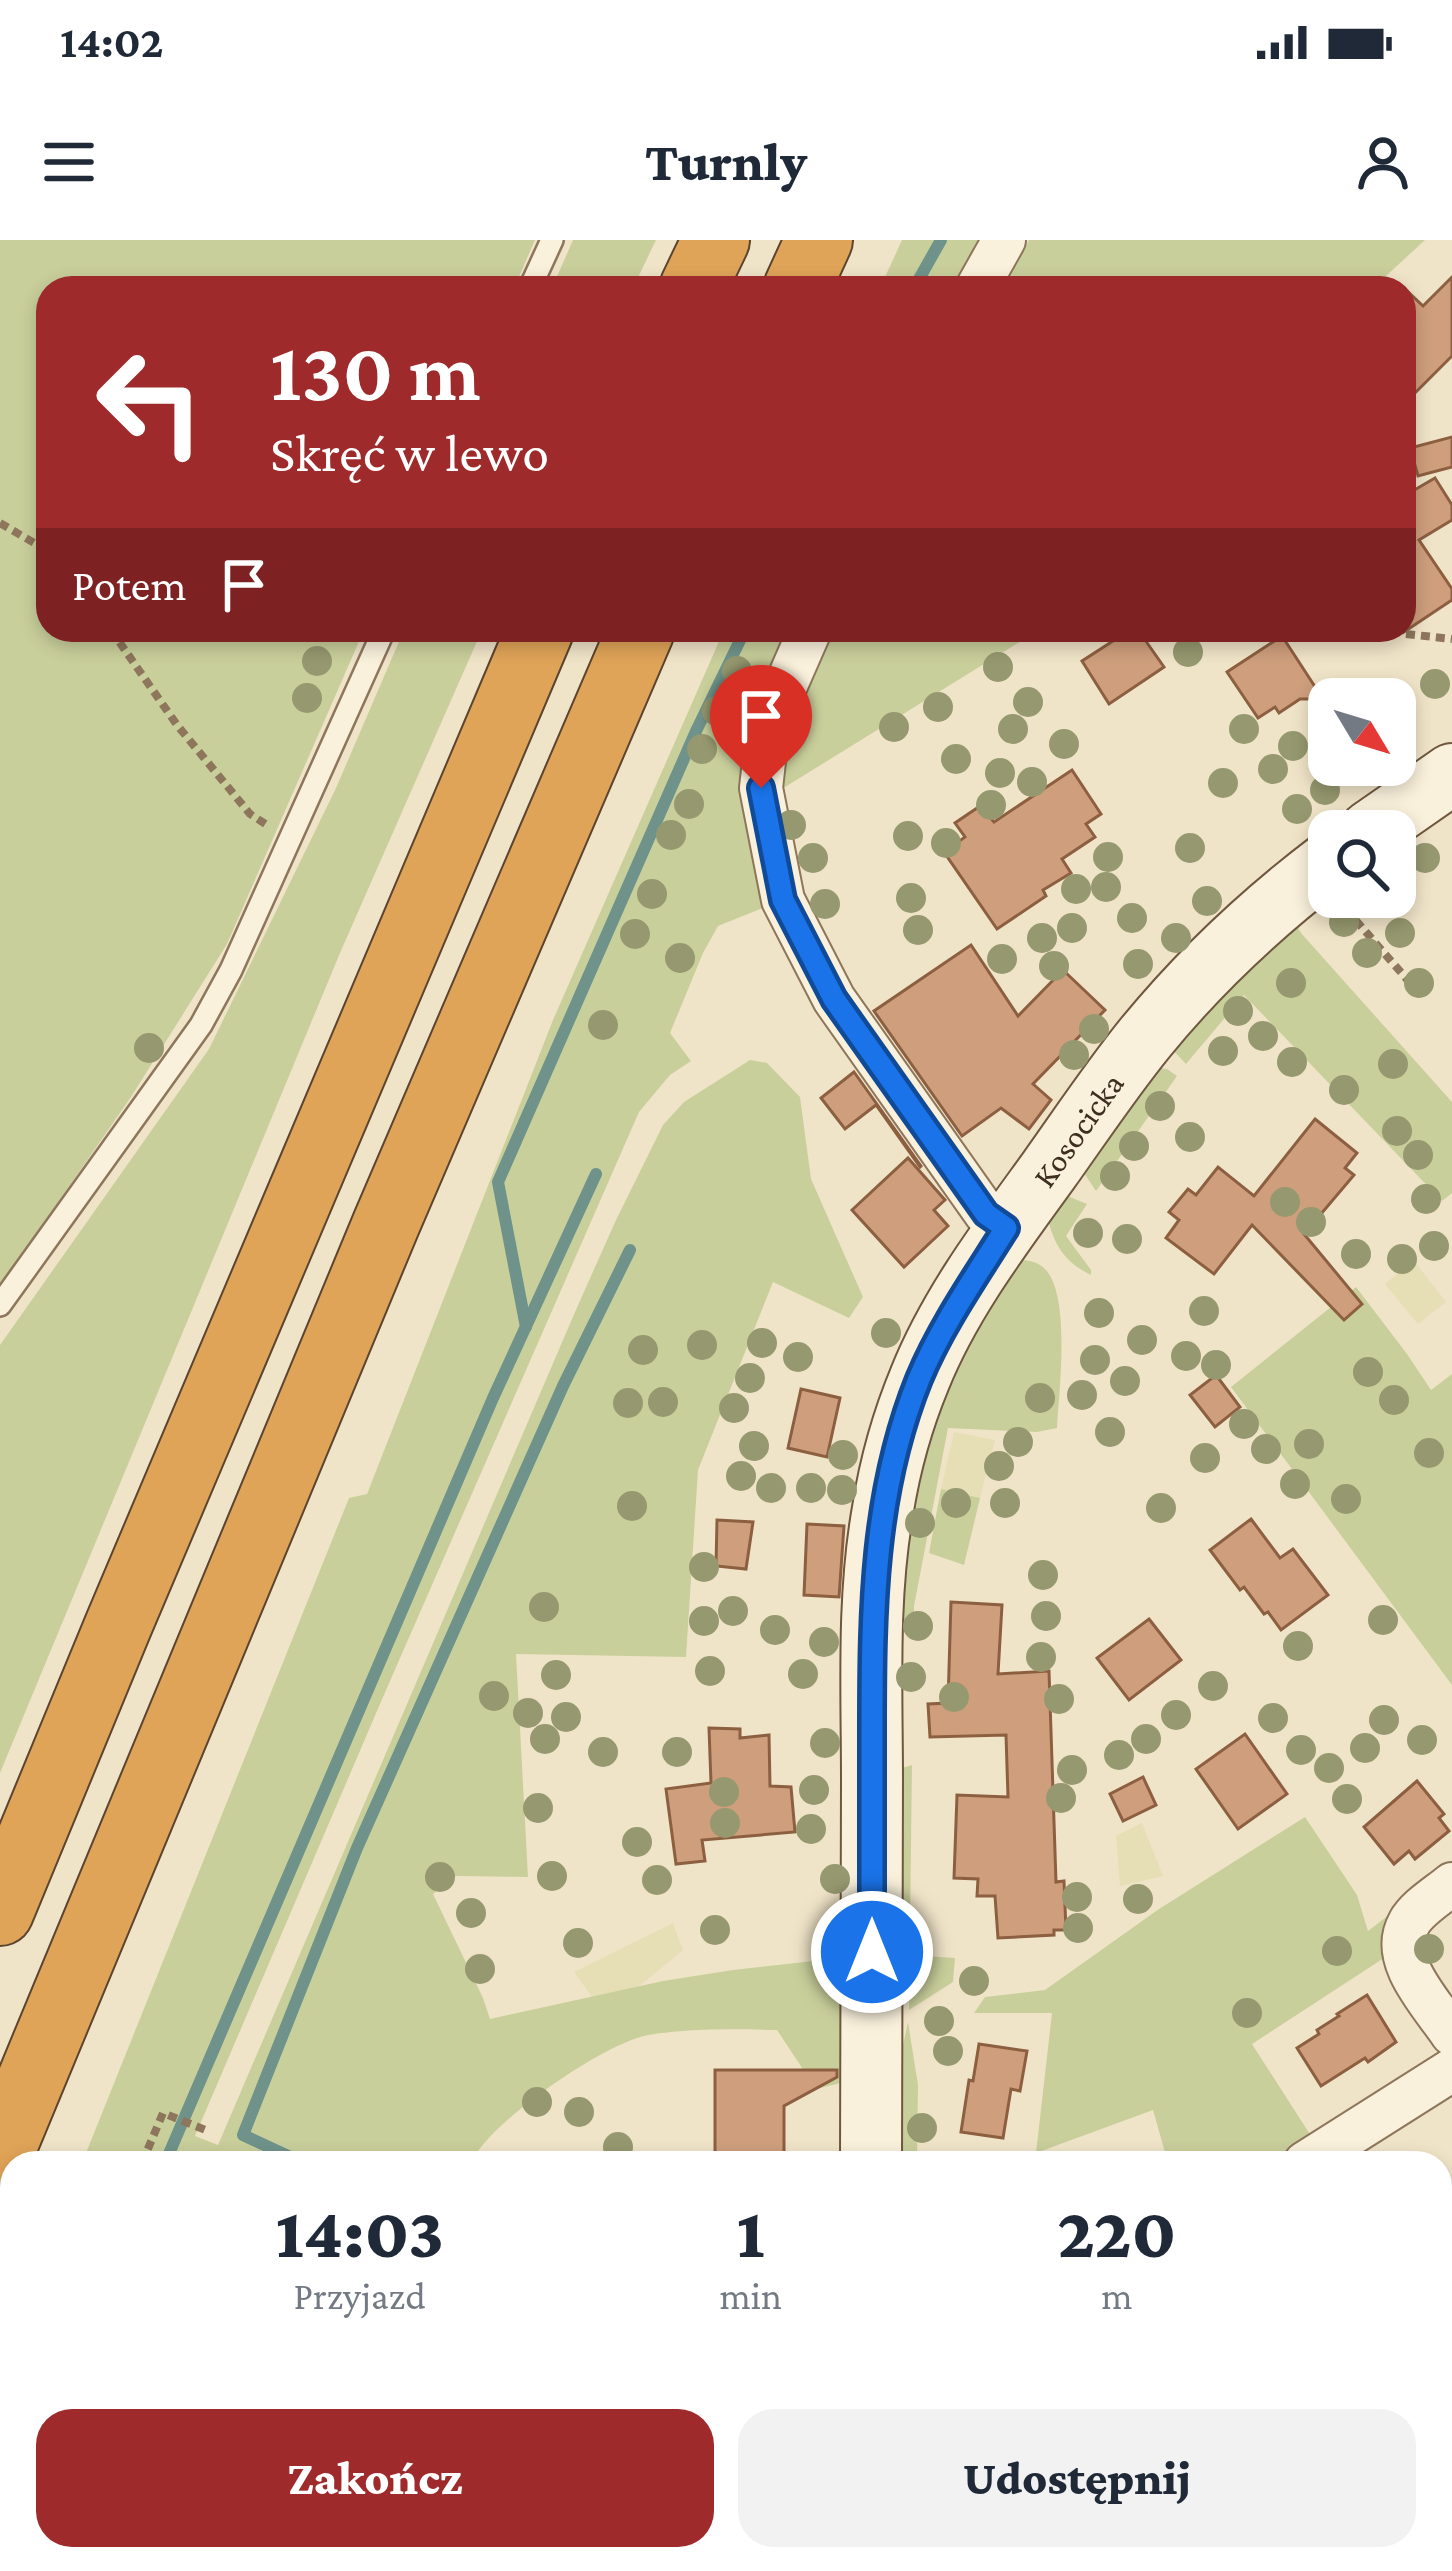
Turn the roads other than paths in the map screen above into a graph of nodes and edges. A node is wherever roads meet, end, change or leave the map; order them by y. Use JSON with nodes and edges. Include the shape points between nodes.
{"nodes":[{"id":1,"x":552,"y":240,"type":"edge"},
{"id":2,"x":716,"y":240,"type":"edge"},
{"id":3,"x":819,"y":240,"type":"edge"},
{"id":4,"x":1004,"y":240,"type":"edge"},
{"id":5,"x":536,"y":276,"type":"edge"},
{"id":6,"x":699,"y":276,"type":"edge"},
{"id":7,"x":802,"y":276,"type":"edge"},
{"id":8,"x":984,"y":276,"type":"edge"},
{"id":9,"x":379,"y":642,"type":"edge"},
{"id":10,"x":535,"y":642,"type":"edge"},
{"id":11,"x":635,"y":642,"type":"edge"},
{"id":12,"x":805,"y":642,"type":"edge"},
{"id":13,"x":1452,"y":774,"type":"edge"},
{"id":14,"x":1400,"y":810,"type":"edge"},
{"id":15,"x":1308,"y":890,"type":"edge"},
{"id":16,"x":1006,"y":1228,"type":"junction"},
{"id":17,"x":0,"y":1305,"type":"edge"},
{"id":18,"x":1452,"y":1884,"type":"edge"},
{"id":19,"x":0,"y":1912,"type":"edge"},
{"id":20,"x":1452,"y":2034,"type":"edge"},
{"id":21,"x":1452,"y":2070,"type":"edge"},
{"id":22,"x":1,"y":2151,"type":"edge"},
{"id":23,"x":871,"y":2151,"type":"edge"},
{"id":24,"x":1324,"y":2151,"type":"edge"}],
"edges":[{"from":1,"to":5,"type":"lane"},
{"from":2,"to":6,"type":"highway"},
{"from":3,"to":7,"type":"highway"},
{"from":4,"to":8,"type":"street"},
{"from":9,"to":17,"type":"lane","via":[[201,1024]]},
{"from":10,"to":19,"type":"highway"},
{"from":11,"to":22,"type":"highway"},
{"from":12,"to":16,"type":"street","via":[[768,726],[761,788],[783,900],[834,999],[986,1214]]},
{"from":13,"to":14,"type":"street"},
{"from":15,"to":16,"type":"street","name":"Kosocicka","via":[[1286,894],[1148,1035]]},
{"from":16,"to":23,"type":"street","name":"Kosocicka","via":[[920,1376],[877,1547]]},
{"from":18,"to":20,"type":"street","via":[[1410,1920],[1401,1944]]},
{"from":21,"to":24,"type":"street"}]}
